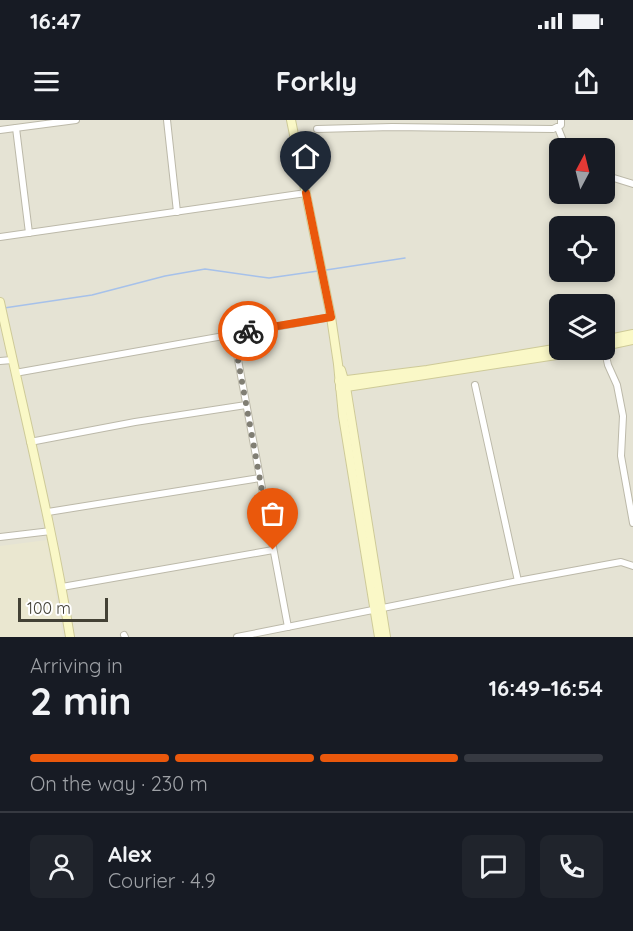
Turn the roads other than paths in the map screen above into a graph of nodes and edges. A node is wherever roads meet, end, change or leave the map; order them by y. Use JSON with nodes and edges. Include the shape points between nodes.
{"nodes":[{"id":1,"x":76,"y":120,"type":"edge"},
{"id":2,"x":167,"y":120,"type":"edge"},
{"id":3,"x":291,"y":120,"type":"edge"},
{"id":4,"x":561,"y":120,"type":"edge"},
{"id":5,"x":16,"y":128,"type":"junction"},
{"id":6,"x":558,"y":128,"type":"junction"},
{"id":7,"x":317,"y":129,"type":"dead end"},
{"id":8,"x":0,"y":130,"type":"edge"},
{"id":9,"x":562,"y":138,"type":"edge"},
{"id":10,"x":615,"y":179,"type":"edge"},
{"id":11,"x":633,"y":184,"type":"edge"},
{"id":12,"x":306,"y":193,"type":"junction"},
{"id":13,"x":177,"y":212,"type":"junction"},
{"id":14,"x":28,"y":233,"type":"junction"},
{"id":15,"x":0,"y":237,"type":"edge"},
{"id":16,"x":0,"y":303,"type":"edge"},
{"id":17,"x":331,"y":317,"type":"junction"},
{"id":18,"x":233,"y":333,"type":"junction"},
{"id":19,"x":633,"y":334,"type":"edge"},
{"id":20,"x":615,"y":338,"type":"edge"},
{"id":21,"x":633,"y":340,"type":"edge"},
{"id":22,"x":615,"y":344,"type":"edge"},
{"id":23,"x":549,"y":350,"type":"edge"},
{"id":24,"x":549,"y":357,"type":"edge"},
{"id":25,"x":12,"y":360,"type":"junction"},
{"id":26,"x":607,"y":360,"type":"edge"},
{"id":27,"x":0,"y":361,"type":"edge"},
{"id":28,"x":339,"y":366,"type":"junction"},
{"id":29,"x":15,"y":373,"type":"junction"},
{"id":30,"x":365,"y":381,"type":"junction"},
{"id":31,"x":342,"y":384,"type":"junction"},
{"id":32,"x":475,"y":385,"type":"dead end"},
{"id":33,"x":348,"y":404,"type":"junction"},
{"id":34,"x":246,"y":405,"type":"junction"},
{"id":35,"x":30,"y":442,"type":"junction"},
{"id":36,"x":260,"y":478,"type":"junction"},
{"id":37,"x":48,"y":512,"type":"junction"},
{"id":38,"x":633,"y":524,"type":"edge"},
{"id":39,"x":51,"y":531,"type":"junction"},
{"id":40,"x":0,"y":537,"type":"edge"},
{"id":41,"x":273,"y":550,"type":"junction"},
{"id":42,"x":633,"y":567,"type":"edge"},
{"id":43,"x":518,"y":580,"type":"junction"},
{"id":44,"x":62,"y":587,"type":"junction"},
{"id":45,"x":378,"y":610,"type":"junction"},
{"id":46,"x":288,"y":627,"type":"junction"},
{"id":47,"x":70,"y":637,"type":"edge"},
{"id":48,"x":237,"y":637,"type":"edge"},
{"id":49,"x":379,"y":637,"type":"edge"},
{"id":50,"x":386,"y":637,"type":"edge"}],
"edges":[{"from":1,"to":5,"type":"street"},
{"from":2,"to":13,"type":"street"},
{"from":3,"to":12,"type":"street"},
{"from":4,"to":6,"type":"street"},
{"from":5,"to":8,"type":"street"},
{"from":5,"to":14,"type":"street"},
{"from":6,"to":7,"type":"street"},
{"from":6,"to":9,"type":"street"},
{"from":10,"to":11,"type":"street"},
{"from":12,"to":13,"type":"street"},
{"from":12,"to":17,"type":"street"},
{"from":13,"to":14,"type":"street"},
{"from":14,"to":15,"type":"street"},
{"from":16,"to":25,"type":"street"},
{"from":17,"to":18,"type":"street"},
{"from":17,"to":28,"type":"street"},
{"from":18,"to":29,"type":"street"},
{"from":18,"to":34,"type":"street"},
{"from":19,"to":20,"type":"street"},
{"from":21,"to":22,"type":"street"},
{"from":23,"to":30,"type":"street"},
{"from":24,"to":30,"type":"street"},
{"from":25,"to":27,"type":"street"},
{"from":25,"to":29,"type":"street"},
{"from":26,"to":38,"type":"street","via":[[623,416],[621,456]]},
{"from":28,"to":30,"type":"street","via":[[348,375]]},
{"from":28,"to":31,"type":"street"},
{"from":29,"to":35,"type":"street"},
{"from":30,"to":31,"type":"street"},
{"from":30,"to":33,"type":"street"},
{"from":31,"to":33,"type":"street"},
{"from":31,"to":45,"type":"street"},
{"from":32,"to":43,"type":"street"},
{"from":33,"to":45,"type":"street"},
{"from":34,"to":35,"type":"street"},
{"from":34,"to":36,"type":"street"},
{"from":35,"to":37,"type":"street"},
{"from":36,"to":37,"type":"street"},
{"from":36,"to":41,"type":"street"},
{"from":37,"to":39,"type":"street"},
{"from":39,"to":40,"type":"street"},
{"from":39,"to":44,"type":"street"},
{"from":41,"to":44,"type":"street"},
{"from":41,"to":46,"type":"street"},
{"from":42,"to":43,"type":"street","via":[[621,562]]},
{"from":43,"to":45,"type":"street"},
{"from":44,"to":47,"type":"street"},
{"from":45,"to":46,"type":"street"},
{"from":45,"to":49,"type":"street"},
{"from":45,"to":50,"type":"street"},
{"from":46,"to":48,"type":"street"}]}
